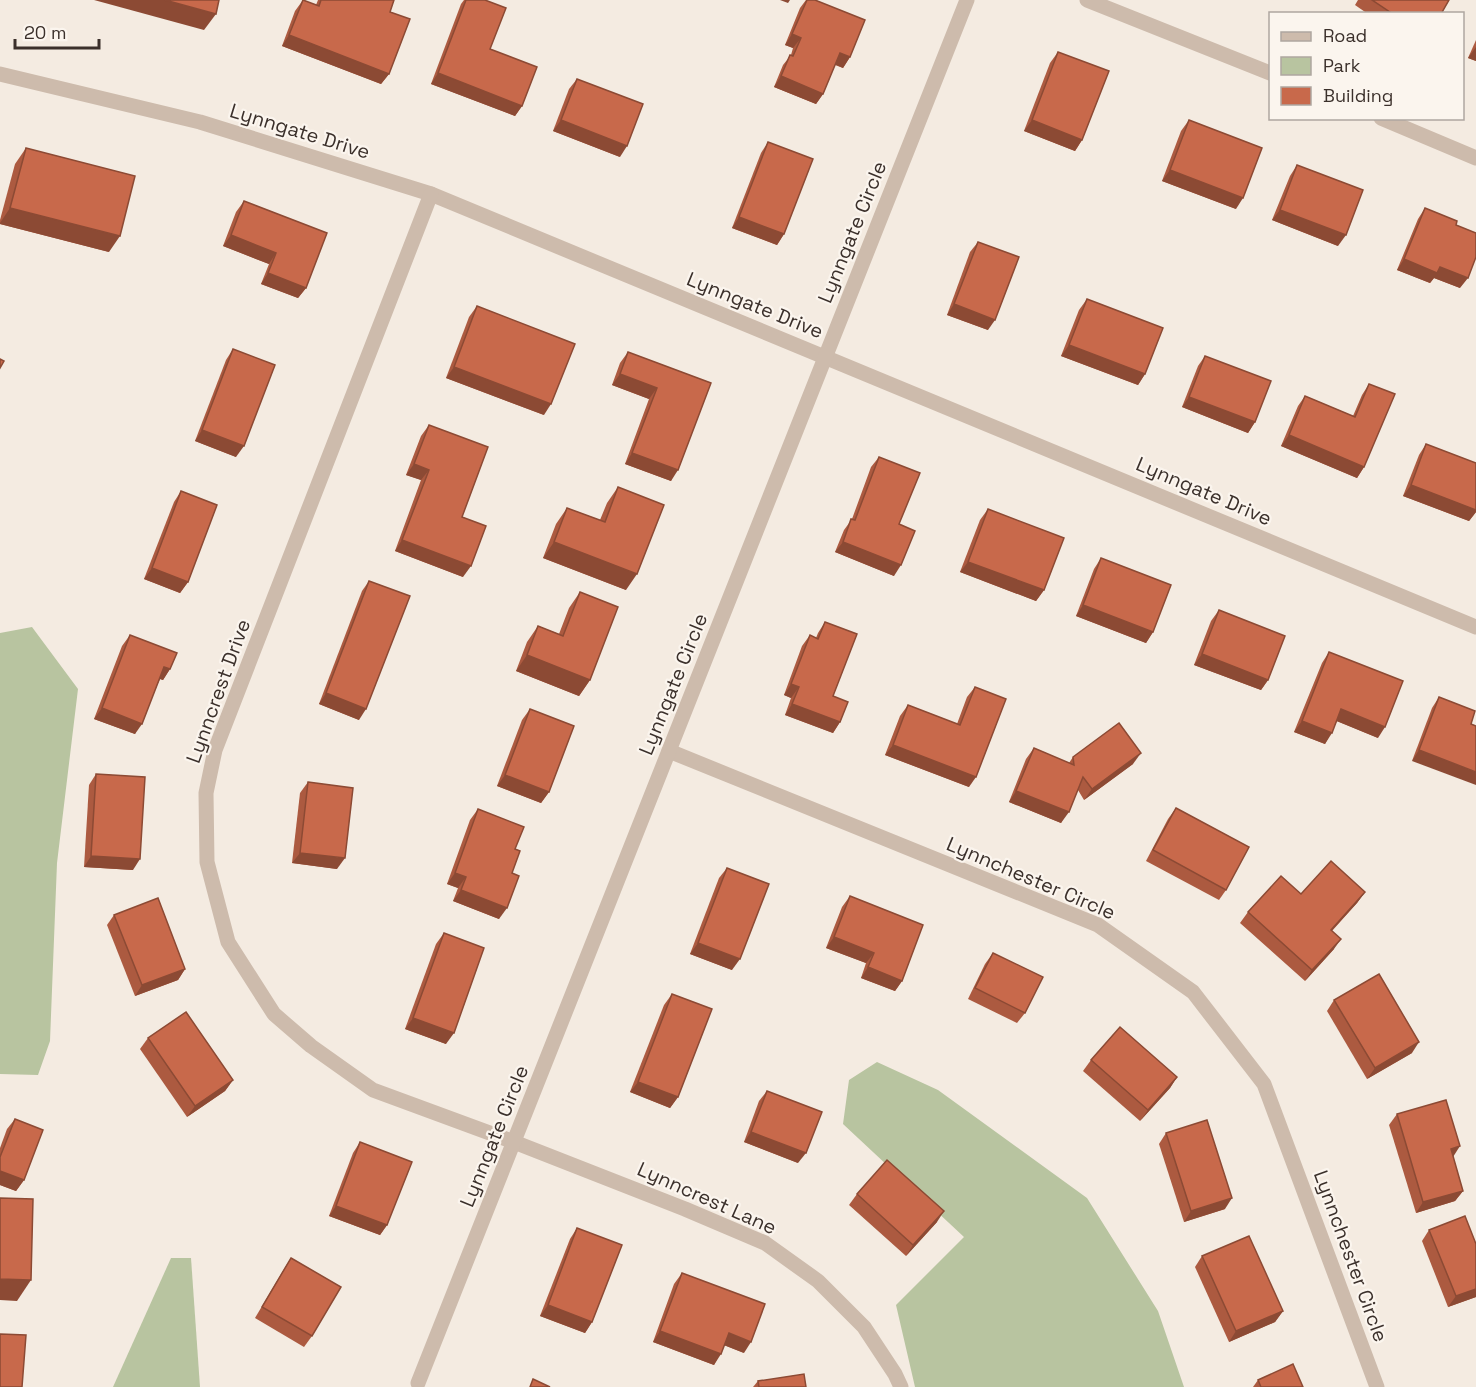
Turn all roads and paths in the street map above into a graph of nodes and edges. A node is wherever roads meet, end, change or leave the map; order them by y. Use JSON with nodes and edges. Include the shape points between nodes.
{"nodes":[{"id":1,"x":967,"y":0,"type":"edge"},
{"id":2,"x":1088,"y":0,"type":"edge"},
{"id":3,"x":0,"y":74,"type":"edge"},
{"id":4,"x":1269,"y":74,"type":"edge"},
{"id":5,"x":1385,"y":120,"type":"edge"},
{"id":6,"x":1476,"y":158,"type":"edge"},
{"id":7,"x":431,"y":194,"type":"junction"},
{"id":8,"x":825,"y":356,"type":"junction"},
{"id":9,"x":1476,"y":627,"type":"edge"},
{"id":10,"x":669,"y":751,"type":"junction"},
{"id":11,"x":514,"y":1142,"type":"junction"},
{"id":12,"x":418,"y":1383,"type":"dead end"},
{"id":13,"x":901,"y":1387,"type":"edge"},
{"id":14,"x":1377,"y":1387,"type":"edge"}],
"edges":[{"from":1,"to":8,"type":"street","name":"Lynngate Circle"},
{"from":2,"to":4,"type":"street"},
{"from":3,"to":7,"type":"street","name":"Lynngate Drive","via":[[200,122]]},
{"from":5,"to":6,"type":"street"},
{"from":7,"to":8,"type":"street","name":"Lynngate Drive"},
{"from":7,"to":11,"type":"street","name":"Lynncrest Drive","via":[[215,750],[206,793],[207,862],[228,942],[274,1014],[373,1090]]},
{"from":8,"to":9,"type":"street","name":"Lynngate Drive"},
{"from":8,"to":10,"type":"street","name":"Lynngate Circle"},
{"from":10,"to":11,"type":"street","name":"Lynngate Circle"},
{"from":10,"to":14,"type":"street","name":"Lynnchester Circle","via":[[1098,925],[1193,992],[1264,1084]]},
{"from":11,"to":12,"type":"street","name":"Lynngate Circle"},
{"from":11,"to":13,"type":"street","name":"Lynncrest Lane","via":[[765,1243],[818,1281],[864,1327]]}]}
